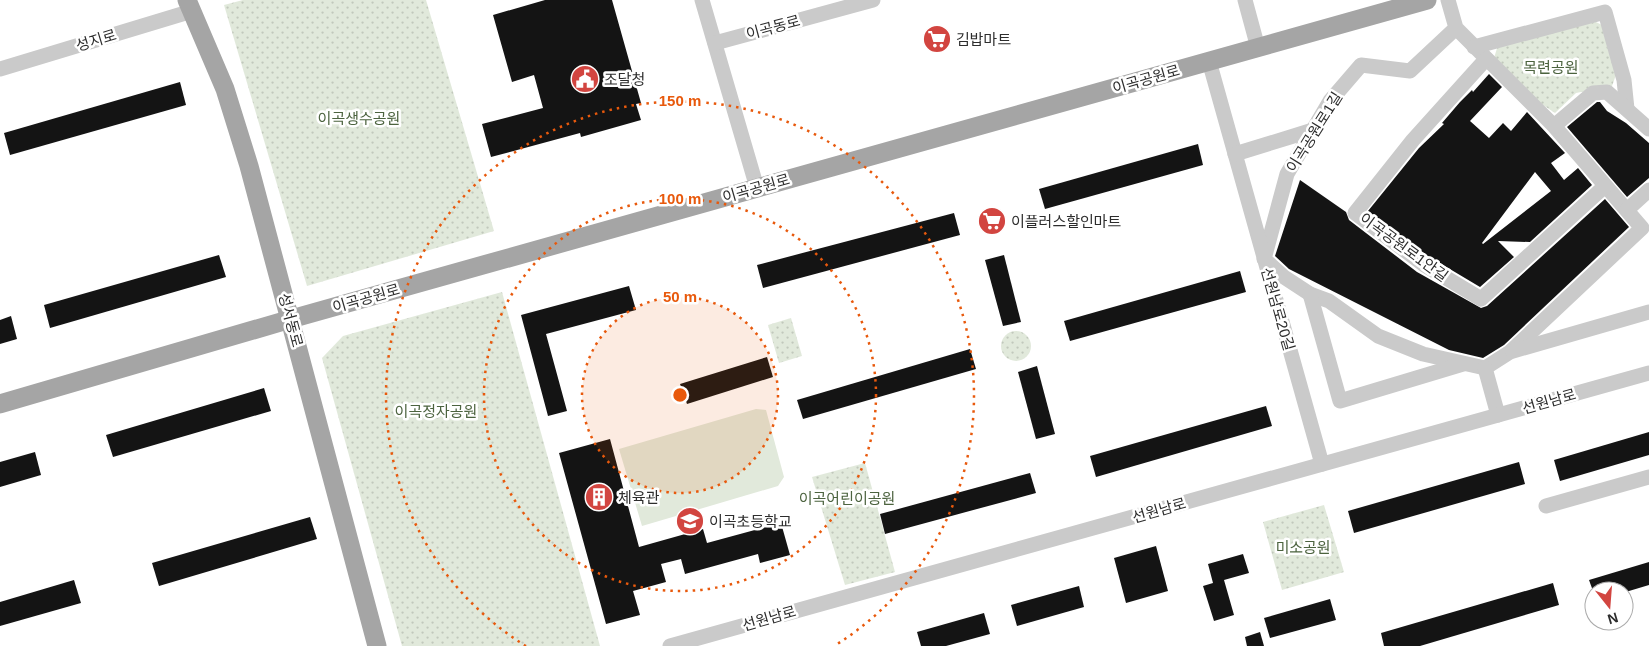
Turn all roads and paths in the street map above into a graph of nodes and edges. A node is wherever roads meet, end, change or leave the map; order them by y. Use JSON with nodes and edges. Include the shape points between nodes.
{"nodes":[{"id":1,"x":702,"y":0,"type":"edge"},
{"id":2,"x":873,"y":0,"type":"edge"},
{"id":3,"x":1245,"y":0,"type":"edge"},
{"id":4,"x":1427,"y":0,"type":"edge"},
{"id":5,"x":1448,"y":0,"type":"edge"},
{"id":6,"x":190,"y":6,"type":"edge"},
{"id":7,"x":1456,"y":28,"type":"junction"},
{"id":8,"x":715,"y":43,"type":"junction"},
{"id":9,"x":1474,"y":47,"type":"junction"},
{"id":10,"x":1258,"y":48,"type":"junction"},
{"id":11,"x":1486,"y":59,"type":"junction"},
{"id":12,"x":1209,"y":61,"type":"junction"},
{"id":13,"x":0,"y":69,"type":"edge"},
{"id":14,"x":1627,"y":109,"type":"junction"},
{"id":15,"x":1554,"y":126,"type":"junction"},
{"id":16,"x":1649,"y":129,"type":"edge"},
{"id":17,"x":1313,"y":130,"type":"junction"},
{"id":18,"x":1235,"y":154,"type":"junction"},
{"id":19,"x":1605,"y":186,"type":"junction"},
{"id":20,"x":757,"y":188,"type":"junction"},
{"id":21,"x":1649,"y":190,"type":"edge"},
{"id":22,"x":1628,"y":209,"type":"junction"},
{"id":23,"x":1646,"y":230,"type":"edge"},
{"id":24,"x":1264,"y":259,"type":"junction"},
{"id":25,"x":1310,"y":294,"type":"junction"},
{"id":26,"x":1649,"y":312,"type":"edge"},
{"id":27,"x":291,"y":319,"type":"junction"},
{"id":28,"x":1510,"y":352,"type":"junction"},
{"id":29,"x":1465,"y":364,"type":"junction"},
{"id":30,"x":1485,"y":368,"type":"junction"},
{"id":31,"x":1649,"y":373,"type":"edge"},
{"id":32,"x":0,"y":404,"type":"edge"},
{"id":33,"x":1498,"y":415,"type":"junction"},
{"id":34,"x":1322,"y":464,"type":"junction"},
{"id":35,"x":1649,"y":477,"type":"edge"},
{"id":36,"x":1546,"y":506,"type":"dead end"},
{"id":37,"x":376,"y":646,"type":"edge"},
{"id":38,"x":670,"y":646,"type":"edge"}],
"edges":[{"from":1,"to":8,"type":"street"},
{"from":2,"to":8,"type":"street","name":"이곡동로"},
{"from":3,"to":10,"type":"street"},
{"from":4,"to":10,"type":"main road","name":"이곡공원로"},
{"from":5,"to":7,"type":"street"},
{"from":6,"to":13,"type":"street","name":"성지로"},
{"from":6,"to":27,"type":"main road","name":"성서동로","via":[[225,89]]},
{"from":7,"to":9,"type":"street"},
{"from":7,"to":17,"type":"street","name":"이곡공원로1길","via":[[1410,71],[1360,65],[1330,101]]},
{"from":8,"to":20,"type":"street"},
{"from":9,"to":11,"type":"street"},
{"from":9,"to":14,"type":"street","via":[[1605,12],[1624,80]]},
{"from":10,"to":12,"type":"main road","name":"이곡공원로"},
{"from":11,"to":15,"type":"street"},
{"from":11,"to":19,"type":"street","name":"이곡공원로1안길","via":[[1413,140],[1355,213],[1424,264],[1481,299]]},
{"from":12,"to":18,"type":"street","name":"선원남로20길"},
{"from":12,"to":20,"type":"main road","name":"이곡공원로"},
{"from":14,"to":15,"type":"street","via":[[1607,92],[1593,93]]},
{"from":14,"to":16,"type":"street"},
{"from":15,"to":19,"type":"street"},
{"from":17,"to":18,"type":"street"},
{"from":17,"to":24,"type":"street","name":"이곡공원로1길","via":[[1287,174]]},
{"from":18,"to":24,"type":"street","name":"선원남로20길"},
{"from":19,"to":22,"type":"street"},
{"from":20,"to":27,"type":"main road","name":"이곡공원로"},
{"from":21,"to":22,"type":"street"},
{"from":22,"to":23,"type":"street"},
{"from":23,"to":28,"type":"street"},
{"from":24,"to":25,"type":"street"},
{"from":24,"to":34,"type":"street","name":"선원남로20길"},
{"from":25,"to":29,"type":"street","via":[[1329,301],[1378,336],[1423,354]]},
{"from":25,"to":29,"type":"street","via":[[1340,401]]},
{"from":26,"to":28,"type":"street"},
{"from":27,"to":32,"type":"main road","name":"이곡공원로"},
{"from":27,"to":37,"type":"main road","name":"성서동로"},
{"from":28,"to":30,"type":"street"},
{"from":29,"to":30,"type":"street"},
{"from":30,"to":33,"type":"street"},
{"from":31,"to":33,"type":"street","name":"선원남로"},
{"from":33,"to":34,"type":"street","name":"선원남로"},
{"from":34,"to":38,"type":"street","name":"선원남로"},
{"from":35,"to":36,"type":"street"}]}
